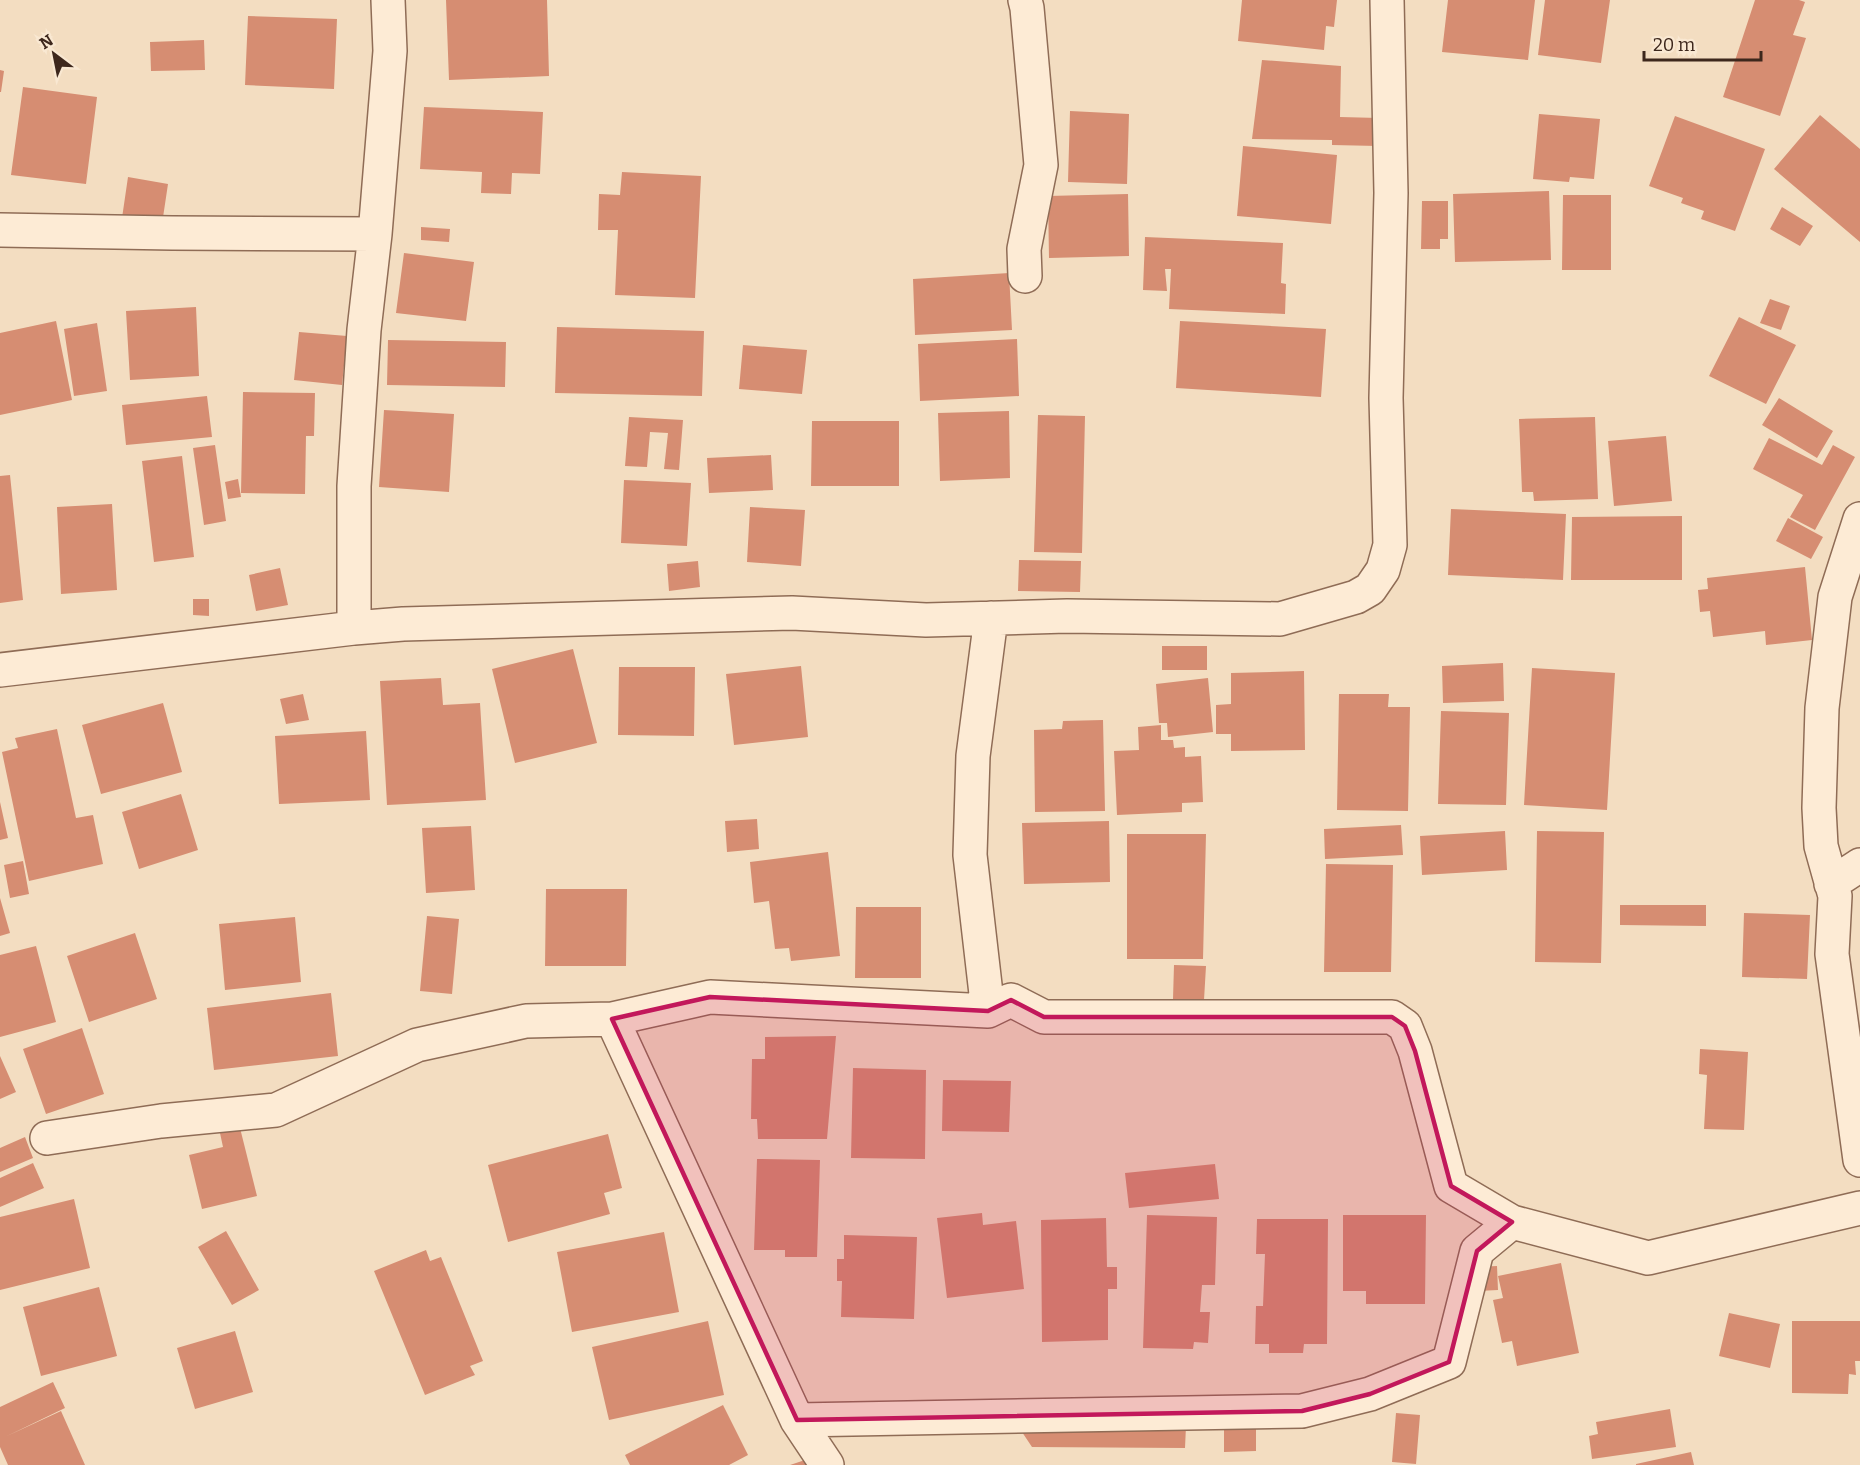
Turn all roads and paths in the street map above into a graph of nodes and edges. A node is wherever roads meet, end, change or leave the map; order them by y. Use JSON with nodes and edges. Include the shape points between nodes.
{"nodes":[{"id":1,"x":388,"y":0,"type":"edge"},
{"id":2,"x":1025,"y":0,"type":"edge"},
{"id":3,"x":1387,"y":0,"type":"edge"},
{"id":4,"x":0,"y":230,"type":"edge"},
{"id":5,"x":375,"y":234,"type":"junction"},
{"id":6,"x":1025,"y":276,"type":"dead end"},
{"id":7,"x":1860,"y":519,"type":"edge"},
{"id":8,"x":991,"y":618,"type":"junction"},
{"id":9,"x":354,"y":628,"type":"junction"},
{"id":10,"x":0,"y":670,"type":"edge"},
{"id":11,"x":1860,"y":864,"type":"edge"},
{"id":12,"x":1831,"y":884,"type":"junction"},
{"id":13,"x":988,"y":1011,"type":"junction"},
{"id":14,"x":612,"y":1019,"type":"junction"},
{"id":15,"x":47,"y":1138,"type":"dead end"},
{"id":16,"x":1860,"y":1160,"type":"edge"},
{"id":17,"x":1860,"y":1208,"type":"edge"},
{"id":18,"x":1512,"y":1222,"type":"junction"},
{"id":19,"x":797,"y":1420,"type":"junction"},
{"id":20,"x":827,"y":1465,"type":"edge"}],
"edges":[{"from":1,"to":5,"type":"street","via":[[390,51]]},
{"from":2,"to":6,"type":"street","via":[[1041,165],[1024,249]]},
{"from":3,"to":8,"type":"street","via":[[1390,193],[1386,398],[1390,545],[1383,570],[1370,589],[1356,597],[1280,619]]},
{"from":4,"to":5,"type":"street"},
{"from":5,"to":9,"type":"street","via":[[354,486]]},
{"from":7,"to":12,"type":"street","via":[[1835,597],[1821,708],[1821,846]]},
{"from":8,"to":9,"type":"street","via":[[926,620],[792,613]]},
{"from":8,"to":13,"type":"street","via":[[973,756],[970,855]]},
{"from":9,"to":10,"type":"street"},
{"from":11,"to":12,"type":"street"},
{"from":12,"to":16,"type":"street","via":[[1835,896],[1832,954]]},
{"from":13,"to":14,"type":"street","via":[[710,997]]},
{"from":13,"to":18,"type":"street","via":[[1011,1000],[1044,1017],[1392,1017],[1405,1026],[1415,1051],[1451,1186]]},
{"from":14,"to":15,"type":"street","via":[[526,1021],[417,1046],[276,1110],[160,1121]]},
{"from":14,"to":19,"type":"street"},
{"from":17,"to":18,"type":"street","via":[[1648,1258]]},
{"from":18,"to":19,"type":"street","via":[[1478,1251],[1449,1362],[1370,1394],[1302,1411]]},
{"from":19,"to":20,"type":"street"}]}
